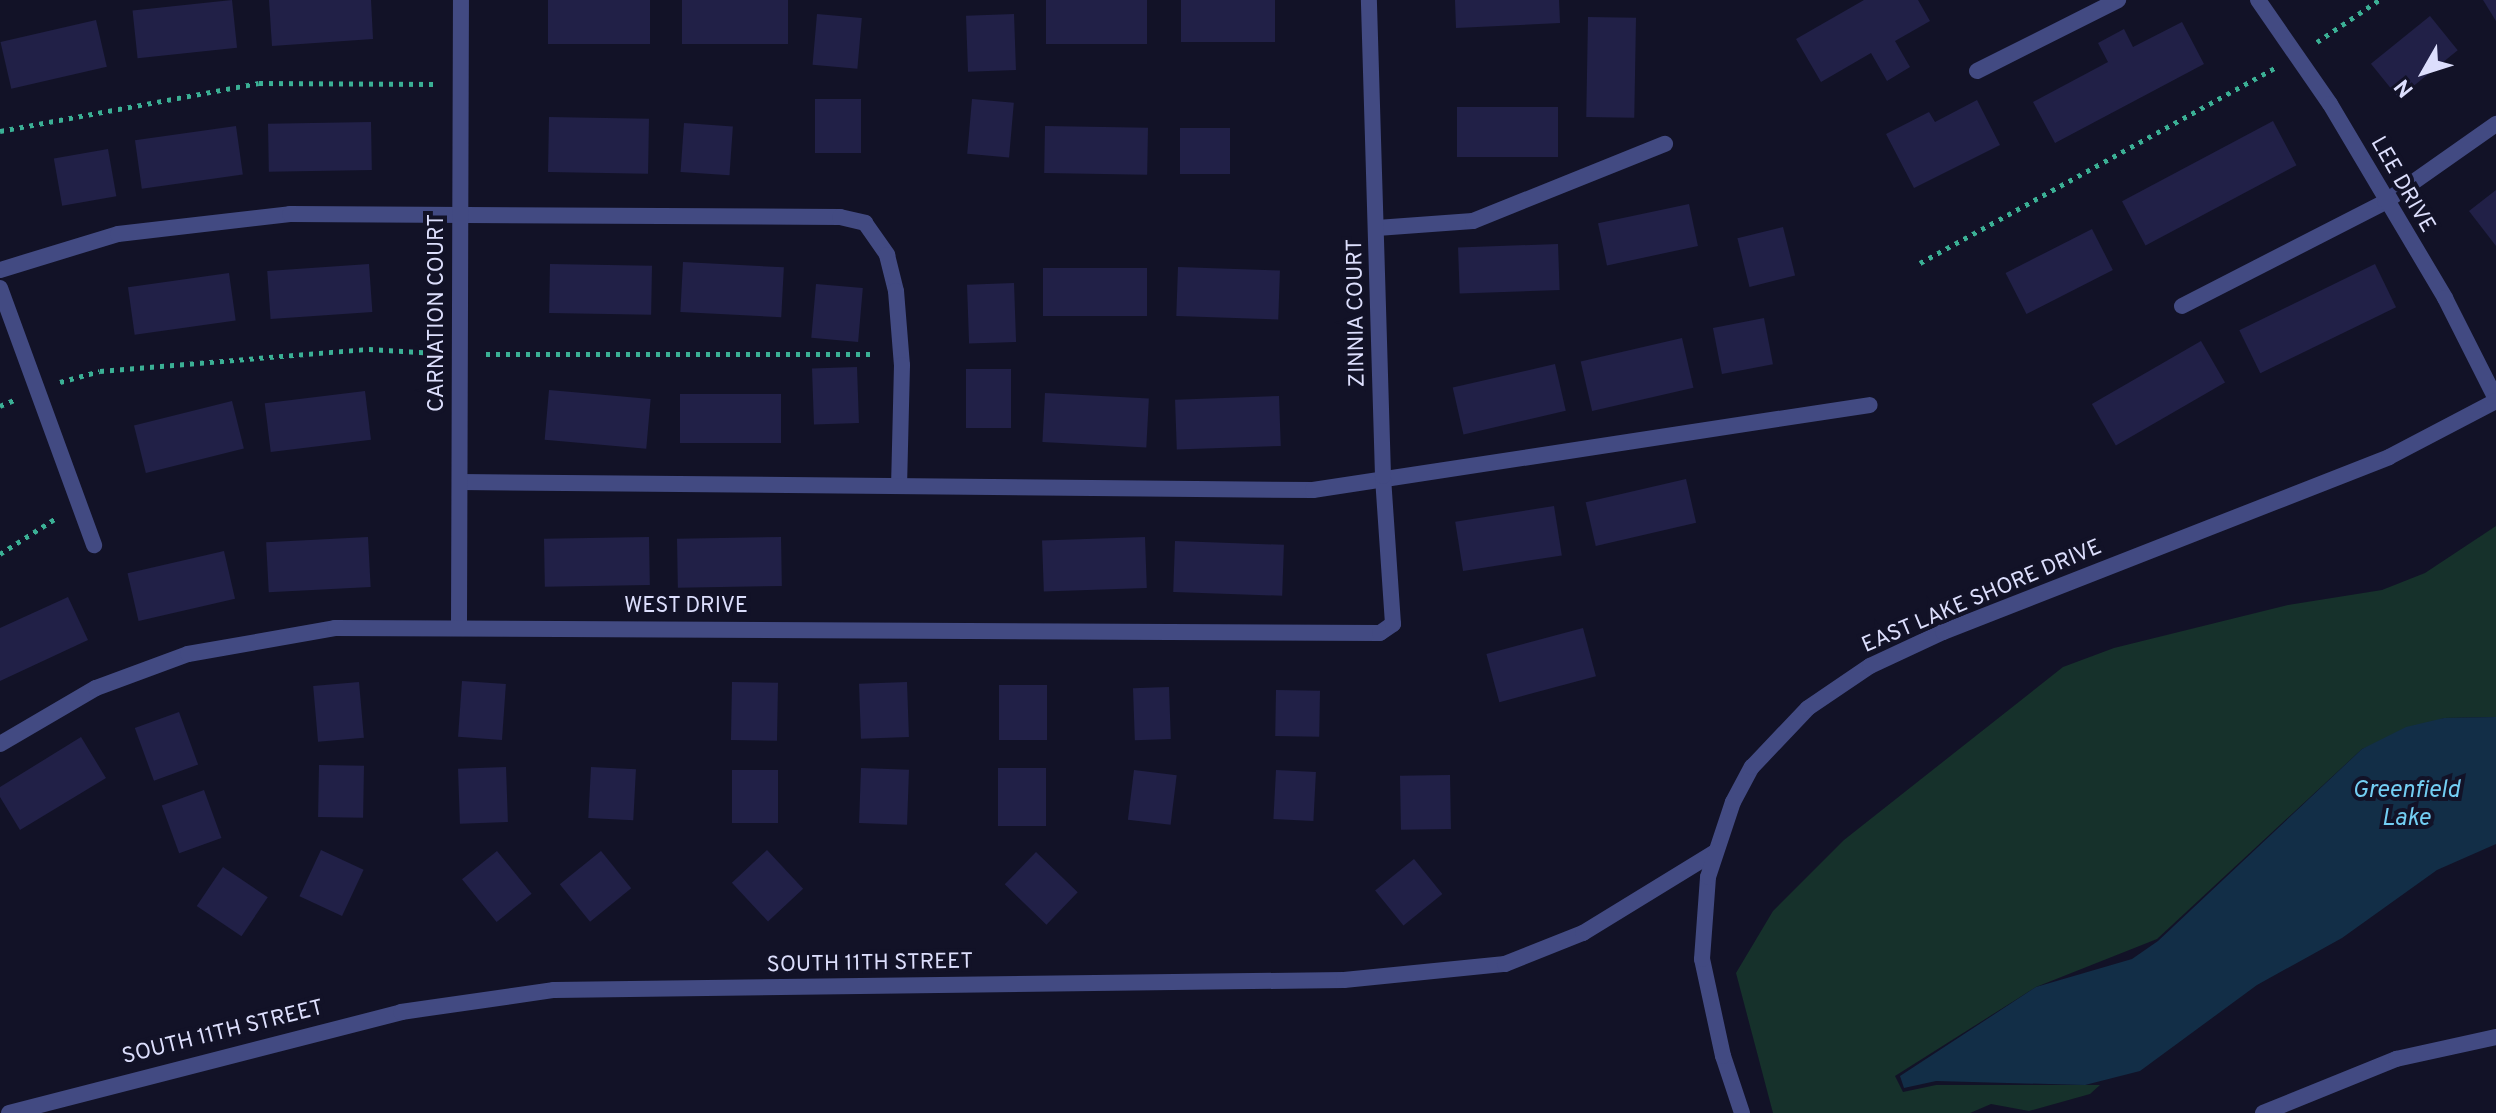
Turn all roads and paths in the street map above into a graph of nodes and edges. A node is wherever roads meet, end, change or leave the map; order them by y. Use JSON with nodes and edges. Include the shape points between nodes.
{"nodes":[{"id":1,"x":461,"y":0,"type":"edge"},
{"id":2,"x":1369,"y":0,"type":"edge"},
{"id":3,"x":2118,"y":0,"type":"edge"},
{"id":4,"x":2258,"y":0,"type":"edge"},
{"id":5,"x":2379,"y":0,"type":"edge"},
{"id":6,"x":2297,"y":56,"type":"junction"},
{"id":7,"x":1977,"y":71,"type":"dead end"},
{"id":8,"x":461,"y":84,"type":"junction"},
{"id":9,"x":2496,"y":124,"type":"edge"},
{"id":10,"x":0,"y":131,"type":"edge"},
{"id":11,"x":1665,"y":144,"type":"dead end"},
{"id":12,"x":2385,"y":202,"type":"junction"},
{"id":13,"x":460,"y":213,"type":"junction"},
{"id":14,"x":1377,"y":228,"type":"junction"},
{"id":15,"x":1920,"y":263,"type":"dead end"},
{"id":16,"x":0,"y":270,"type":"edge"},
{"id":17,"x":0,"y":288,"type":"edge"},
{"id":18,"x":2182,"y":306,"type":"dead end"},
{"id":19,"x":901,"y":353,"type":"junction"},
{"id":20,"x":460,"y":354,"type":"junction"},
{"id":21,"x":37,"y":389,"type":"junction"},
{"id":22,"x":2496,"y":400,"type":"edge"},
{"id":23,"x":1870,"y":405,"type":"dead end"},
{"id":24,"x":1383,"y":476,"type":"junction"},
{"id":25,"x":460,"y":482,"type":"junction"},
{"id":26,"x":899,"y":486,"type":"junction"},
{"id":27,"x":80,"y":507,"type":"junction"},
{"id":28,"x":94,"y":545,"type":"dead end"},
{"id":29,"x":0,"y":554,"type":"edge"},
{"id":30,"x":1393,"y":624,"type":"joint"},
{"id":31,"x":459,"y":625,"type":"junction"},
{"id":32,"x":0,"y":744,"type":"edge"},
{"id":33,"x":1715,"y":852,"type":"junction"},
{"id":34,"x":2496,"y":1037,"type":"edge"},
{"id":35,"x":9,"y":1113,"type":"edge"},
{"id":36,"x":1742,"y":1113,"type":"edge"},
{"id":37,"x":2263,"y":1113,"type":"edge"}],
"edges":[{"from":1,"to":8,"type":"street","name":"CARNATION COURT"},
{"from":2,"to":14,"type":"street","name":"ZINNIA COURT"},
{"from":3,"to":7,"type":"street"},
{"from":4,"to":6,"type":"street","name":"LEE DRIVE"},
{"from":5,"to":6,"type":"path"},
{"from":6,"to":12,"type":"street","name":"LEE DRIVE"},
{"from":6,"to":15,"type":"path"},
{"from":8,"to":10,"type":"path","via":[[259,83]]},
{"from":8,"to":13,"type":"street","name":"CARNATION COURT"},
{"from":9,"to":12,"type":"street"},
{"from":11,"to":14,"type":"street","via":[[1473,221]]},
{"from":12,"to":18,"type":"street"},
{"from":12,"to":22,"type":"street","name":"LEE DRIVE","via":[[2445,298]]},
{"from":13,"to":16,"type":"street","via":[[290,214],[193,223],[118,234]]},
{"from":13,"to":19,"type":"street","via":[[840,217],[865,223],[887,255]]},
{"from":13,"to":20,"type":"street","name":"CARNATION COURT"},
{"from":14,"to":24,"type":"street","name":"ZINNIA COURT"},
{"from":17,"to":21,"type":"street"},
{"from":19,"to":20,"type":"path"},
{"from":19,"to":26,"type":"street"},
{"from":20,"to":21,"type":"path","via":[[337,351],[100,371]]},
{"from":20,"to":25,"type":"street","name":"CARNATION COURT"},
{"from":21,"to":27,"type":"street"},
{"from":22,"to":33,"type":"street","name":"EAST LAKE SHORE DRIVE","via":[[2389,457],[1870,666],[1808,708],[1766,749],[1733,802]]},
{"from":23,"to":24,"type":"street","via":[[1717,432]]},
{"from":24,"to":26,"type":"street","via":[[1313,490]]},
{"from":24,"to":30,"type":"street","name":"ZINNIA COURT"},
{"from":25,"to":26,"type":"street"},
{"from":25,"to":31,"type":"street","name":"CARNATION COURT"},
{"from":27,"to":28,"type":"street"},
{"from":27,"to":29,"type":"path","via":[[40,525]]},
{"from":30,"to":31,"type":"street","name":"WEST DRIVE","via":[[1380,633],[1244,635]]},
{"from":31,"to":32,"type":"street","name":"WEST DRIVE","via":[[335,628],[220,646],[96,688]]},
{"from":33,"to":35,"type":"street","name":"SOUTH 11TH STREET","via":[[1583,933],[1505,964],[1344,980],[554,990],[401,1012]]},
{"from":33,"to":36,"type":"street","name":"EAST LAKE SHORE DRIVE","via":[[1702,924],[1702,959],[1723,1056]]},
{"from":34,"to":37,"type":"street","via":[[2396,1059]]}]}
